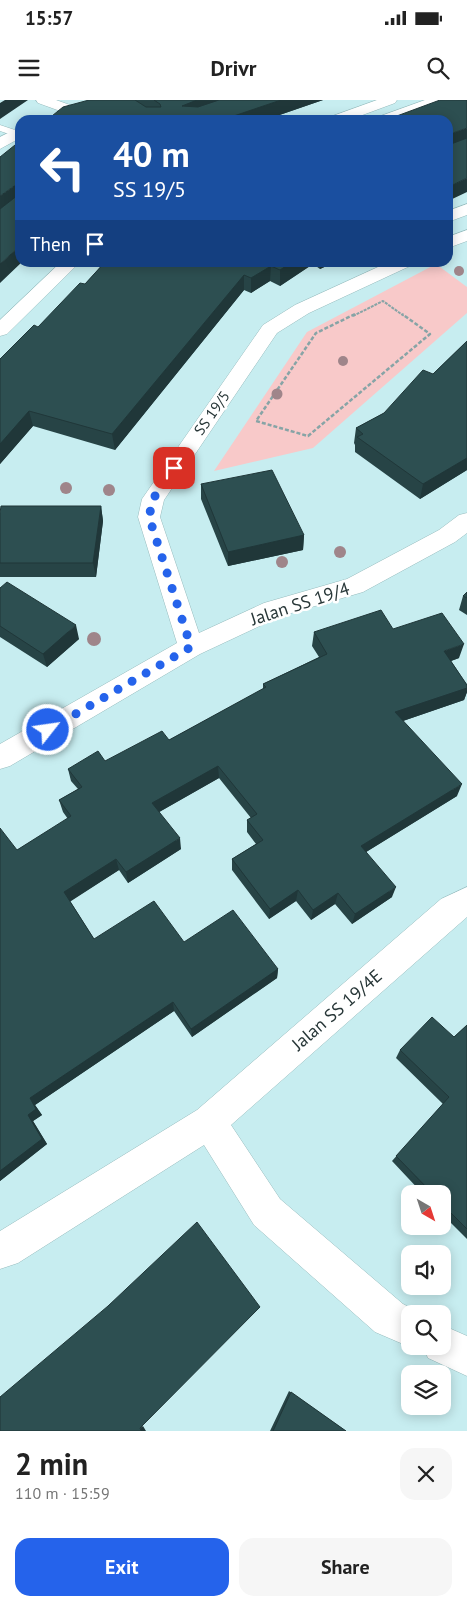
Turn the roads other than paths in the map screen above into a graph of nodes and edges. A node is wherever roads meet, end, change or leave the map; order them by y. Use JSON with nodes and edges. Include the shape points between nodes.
{"nodes":[{"id":1,"x":42,"y":100,"type":"edge"},
{"id":2,"x":390,"y":100,"type":"edge"},
{"id":3,"x":438,"y":100,"type":"edge"},
{"id":4,"x":95,"y":108,"type":"edge"},
{"id":5,"x":79,"y":113,"type":"junction"},
{"id":6,"x":72,"y":115,"type":"edge"},
{"id":7,"x":349,"y":115,"type":"edge"},
{"id":8,"x":397,"y":115,"type":"edge"},
{"id":9,"x":0,"y":128,"type":"edge"},
{"id":10,"x":15,"y":132,"type":"edge"},
{"id":11,"x":15,"y":133,"type":"edge"},
{"id":12,"x":0,"y":144,"type":"edge"},
{"id":13,"x":467,"y":209,"type":"edge"},
{"id":14,"x":453,"y":215,"type":"edge"},
{"id":15,"x":467,"y":235,"type":"edge"},
{"id":16,"x":453,"y":242,"type":"edge"},
{"id":17,"x":67,"y":267,"type":"edge"},
{"id":18,"x":393,"y":267,"type":"edge"},
{"id":19,"x":0,"y":330,"type":"edge"},
{"id":20,"x":467,"y":521,"type":"edge"},
{"id":21,"x":191,"y":647,"type":"junction"},
{"id":22,"x":0,"y":758,"type":"edge"},
{"id":23,"x":467,"y":901,"type":"edge"},
{"id":24,"x":209,"y":1122,"type":"junction"},
{"id":25,"x":0,"y":1250,"type":"edge"},
{"id":26,"x":401,"y":1324,"type":"edge"},
{"id":27,"x":451,"y":1348,"type":"edge"},
{"id":28,"x":467,"y":1356,"type":"edge"}],
"edges":[{"from":1,"to":5,"type":"street"},
{"from":2,"to":7,"type":"street"},
{"from":3,"to":8,"type":"street"},
{"from":4,"to":5,"type":"street"},
{"from":5,"to":6,"type":"street"},
{"from":9,"to":10,"type":"lane"},
{"from":11,"to":12,"type":"street"},
{"from":13,"to":14,"type":"street"},
{"from":15,"to":16,"type":"street"},
{"from":17,"to":19,"type":"street"},
{"from":18,"to":21,"type":"street","name":"SS 19/5","via":[[302,309],[270,329],[153,499],[149,517]]},
{"from":20,"to":21,"type":"street","name":"Jalan SS 19/4","via":[[447,536],[355,586],[273,609]]},
{"from":21,"to":22,"type":"street","name":"Jalan SS 19/4"},
{"from":23,"to":24,"type":"street","name":"Jalan SS 19/4E","via":[[452,909]]},
{"from":24,"to":25,"type":"street","name":"Jalan SS 19/4E","via":[[5,1250]]},
{"from":24,"to":26,"type":"street","via":[[267,1212],[389,1318]]},
{"from":27,"to":28,"type":"street"}]}
